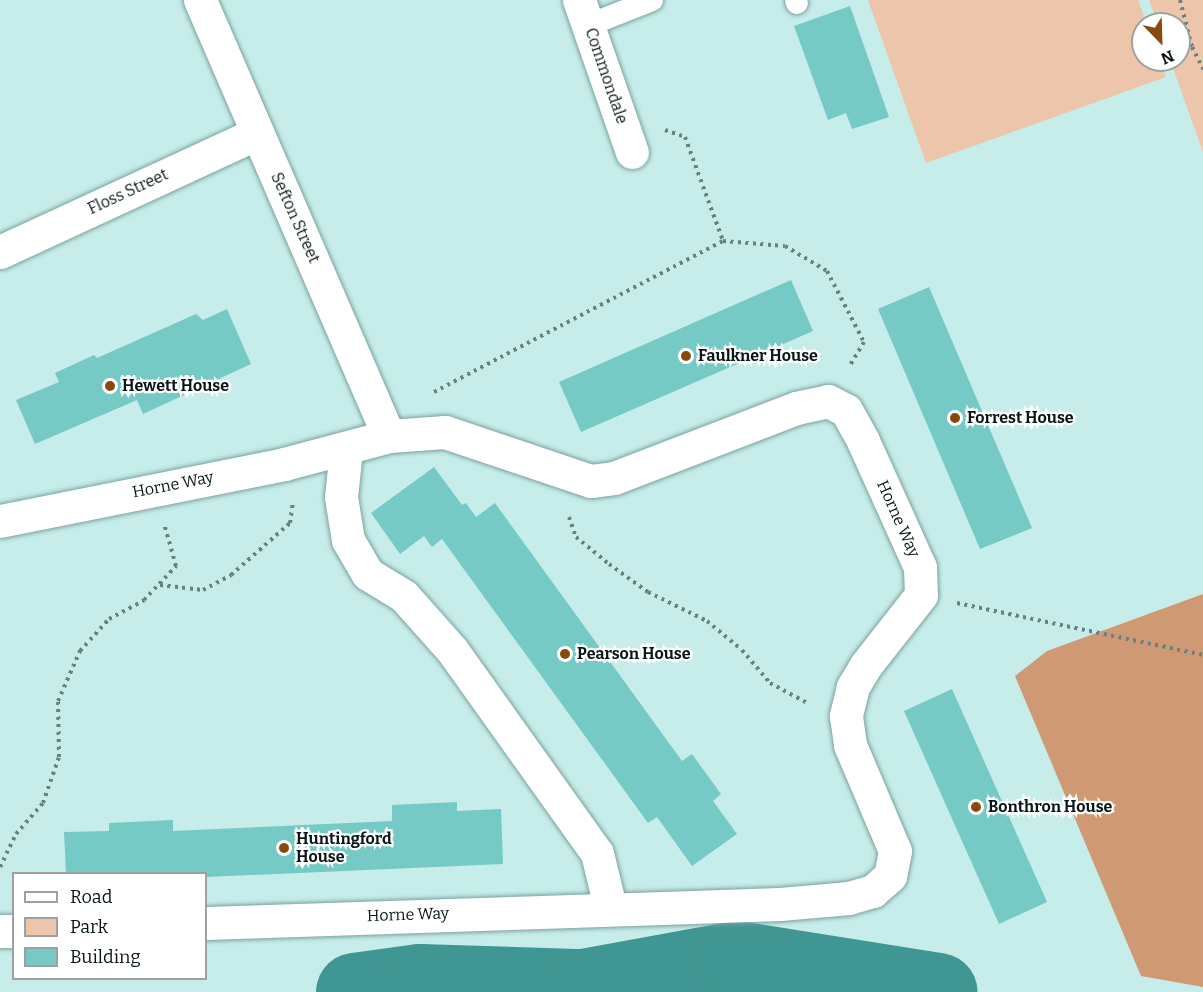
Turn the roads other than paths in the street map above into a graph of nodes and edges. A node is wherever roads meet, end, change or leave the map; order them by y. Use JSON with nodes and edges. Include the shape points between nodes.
{"nodes":[{"id":1,"x":200,"y":0,"type":"edge"},
{"id":2,"x":652,"y":0,"type":"edge"},
{"id":3,"x":584,"y":12,"type":"edge"},
{"id":4,"x":257,"y":133,"type":"junction"},
{"id":5,"x":632,"y":152,"type":"dead end"},
{"id":6,"x":0,"y":252,"type":"edge"},
{"id":7,"x":386,"y":427,"type":"junction"},
{"id":8,"x":346,"y":449,"type":"junction"},
{"id":9,"x":0,"y":521,"type":"edge"},
{"id":10,"x":610,"y":907,"type":"junction"},
{"id":11,"x":207,"y":923,"type":"edge"}],
"edges":[{"from":1,"to":4,"type":"street","name":"Sefton Street"},
{"from":2,"to":3,"type":"lane"},
{"from":3,"to":5,"type":"street","name":"Commondale"},
{"from":4,"to":6,"type":"street","name":"Floss Street"},
{"from":4,"to":7,"type":"street","name":"Sefton Street"},
{"from":7,"to":8,"type":"street","name":"Horne Way"},
{"from":7,"to":10,"type":"street","name":"Horne Way","via":[[445,432],[591,481],[614,478],[796,408],[828,400],[846,410],[863,441],[920,567],[921,595],[866,664],[853,687],[846,716],[849,745],[895,850],[890,876],[873,891],[849,898]]},
{"from":8,"to":9,"type":"street","name":"Horne Way"},
{"from":8,"to":10,"type":"street","via":[[341,496],[348,540],[368,574],[404,596],[474,679],[597,853]]},
{"from":10,"to":11,"type":"street","name":"Horne Way"}]}
